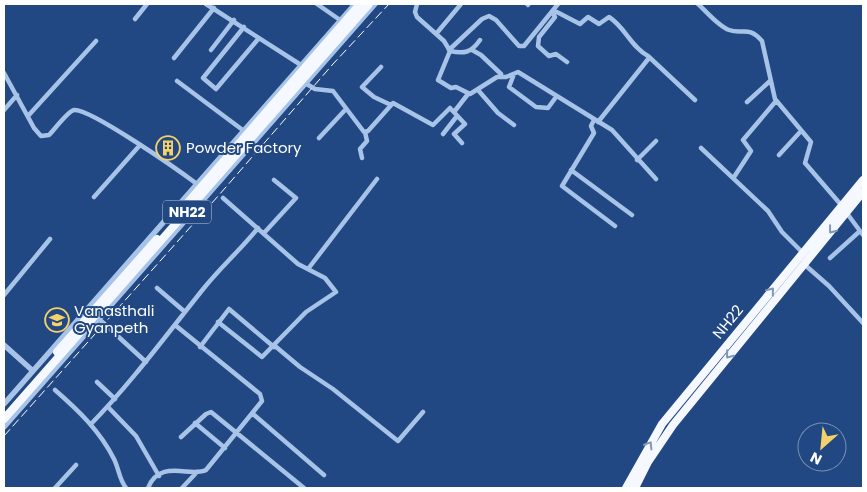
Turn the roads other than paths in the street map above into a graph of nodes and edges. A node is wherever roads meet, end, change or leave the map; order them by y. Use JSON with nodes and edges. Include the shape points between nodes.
{"nodes":[{"id":1,"x":147,"y":4,"type":"edge"},
{"id":2,"x":206,"y":4,"type":"edge"},
{"id":3,"x":317,"y":4,"type":"edge"},
{"id":4,"x":354,"y":4,"type":"edge"},
{"id":5,"x":362,"y":4,"type":"edge"},
{"id":6,"x":375,"y":4,"type":"edge"},
{"id":7,"x":417,"y":4,"type":"edge"},
{"id":8,"x":461,"y":4,"type":"edge"},
{"id":9,"x":558,"y":4,"type":"edge"},
{"id":10,"x":698,"y":4,"type":"edge"},
{"id":11,"x":369,"y":6,"type":"edge"},
{"id":12,"x":214,"y":8,"type":"junction"},
{"id":13,"x":553,"y":11,"type":"junction"},
{"id":14,"x":135,"y":19,"type":"dead end"},
{"id":15,"x":234,"y":20,"type":"junction"},
{"id":16,"x":340,"y":20,"type":"junction"},
{"id":17,"x":244,"y":27,"type":"junction"},
{"id":18,"x":436,"y":34,"type":"junction"},
{"id":19,"x":259,"y":38,"type":"junction"},
{"id":20,"x":480,"y":40,"type":"dead end"},
{"id":21,"x":96,"y":41,"type":"dead end"},
{"id":22,"x":211,"y":50,"type":"dead end"},
{"id":23,"x":450,"y":50,"type":"junction"},
{"id":24,"x":472,"y":50,"type":"junction"},
{"id":25,"x":174,"y":58,"type":"dead end"},
{"id":26,"x":649,"y":58,"type":"junction"},
{"id":27,"x":567,"y":62,"type":"dead end"},
{"id":28,"x":301,"y":65,"type":"junction"},
{"id":29,"x":381,"y":67,"type":"dead end"},
{"id":30,"x":4,"y":72,"type":"edge"},
{"id":31,"x":514,"y":73,"type":"junction"},
{"id":32,"x":502,"y":74,"type":"dead end"},
{"id":33,"x":177,"y":81,"type":"dead end"},
{"id":34,"x":770,"y":81,"type":"junction"},
{"id":35,"x":306,"y":83,"type":"junction"},
{"id":36,"x":478,"y":90,"type":"junction"},
{"id":37,"x":468,"y":94,"type":"junction"},
{"id":38,"x":17,"y":95,"type":"junction"},
{"id":39,"x":556,"y":97,"type":"junction"},
{"id":40,"x":695,"y":100,"type":"dead end"},
{"id":41,"x":776,"y":101,"type":"junction"},
{"id":42,"x":747,"y":102,"type":"dead end"},
{"id":43,"x":391,"y":105,"type":"junction"},
{"id":44,"x":346,"y":109,"type":"junction"},
{"id":45,"x":4,"y":110,"type":"edge"},
{"id":46,"x":455,"y":114,"type":"junction"},
{"id":47,"x":28,"y":116,"type":"junction"},
{"id":48,"x":596,"y":121,"type":"junction"},
{"id":49,"x":514,"y":125,"type":"dead end"},
{"id":50,"x":244,"y":130,"type":"junction"},
{"id":51,"x":801,"y":131,"type":"junction"},
{"id":52,"x":365,"y":132,"type":"junction"},
{"id":53,"x":443,"y":134,"type":"dead end"},
{"id":54,"x":319,"y":138,"type":"dead end"},
{"id":55,"x":656,"y":141,"type":"dead end"},
{"id":56,"x":462,"y":143,"type":"dead end"},
{"id":57,"x":140,"y":145,"type":"junction"},
{"id":58,"x":701,"y":148,"type":"dead end"},
{"id":59,"x":780,"y":155,"type":"dead end"},
{"id":60,"x":362,"y":158,"type":"dead end"},
{"id":61,"x":637,"y":160,"type":"junction"},
{"id":62,"x":214,"y":164,"type":"junction"},
{"id":63,"x":571,"y":170,"type":"junction"},
{"id":64,"x":226,"y":175,"type":"junction"},
{"id":65,"x":734,"y":177,"type":"junction"},
{"id":66,"x":377,"y":179,"type":"dead end"},
{"id":67,"x":656,"y":179,"type":"dead end"},
{"id":68,"x":274,"y":180,"type":"dead end"},
{"id":69,"x":863,"y":180,"type":"edge"},
{"id":70,"x":197,"y":184,"type":"junction"},
{"id":71,"x":863,"y":192,"type":"edge"},
{"id":72,"x":94,"y":197,"type":"dead end"},
{"id":73,"x":223,"y":198,"type":"dead end"},
{"id":74,"x":844,"y":209,"type":"junction"},
{"id":75,"x":632,"y":215,"type":"dead end"},
{"id":76,"x":614,"y":226,"type":"dead end"},
{"id":77,"x":258,"y":228,"type":"junction"},
{"id":78,"x":264,"y":233,"type":"junction"},
{"id":79,"x":862,"y":233,"type":"edge"},
{"id":80,"x":50,"y":239,"type":"dead end"},
{"id":81,"x":802,"y":252,"type":"junction"},
{"id":82,"x":830,"y":258,"type":"dead end"},
{"id":83,"x":805,"y":265,"type":"junction"},
{"id":84,"x":308,"y":269,"type":"junction"},
{"id":85,"x":157,"y":288,"type":"dead end"},
{"id":86,"x":4,"y":295,"type":"edge"},
{"id":87,"x":185,"y":312,"type":"junction"},
{"id":88,"x":99,"y":318,"type":"junction"},
{"id":89,"x":218,"y":322,"type":"junction"},
{"id":90,"x":863,"y":323,"type":"edge"},
{"id":91,"x":176,"y":325,"type":"junction"},
{"id":92,"x":4,"y":345,"type":"edge"},
{"id":93,"x":200,"y":346,"type":"junction"},
{"id":94,"x":274,"y":346,"type":"junction"},
{"id":95,"x":54,"y":348,"type":"junction"},
{"id":96,"x":65,"y":358,"type":"junction"},
{"id":97,"x":146,"y":362,"type":"junction"},
{"id":98,"x":33,"y":371,"type":"junction"},
{"id":99,"x":97,"y":382,"type":"dead end"},
{"id":100,"x":55,"y":390,"type":"dead end"},
{"id":101,"x":115,"y":399,"type":"junction"},
{"id":102,"x":4,"y":404,"type":"edge"},
{"id":103,"x":108,"y":407,"type":"junction"},
{"id":104,"x":4,"y":411,"type":"edge"},
{"id":105,"x":423,"y":412,"type":"dead end"},
{"id":106,"x":253,"y":414,"type":"junction"},
{"id":107,"x":4,"y":419,"type":"edge"},
{"id":108,"x":195,"y":423,"type":"junction"},
{"id":109,"x":91,"y":424,"type":"junction"},
{"id":110,"x":4,"y":427,"type":"edge"},
{"id":111,"x":236,"y":434,"type":"junction"},
{"id":112,"x":181,"y":437,"type":"dead end"},
{"id":113,"x":225,"y":448,"type":"junction"},
{"id":114,"x":76,"y":465,"type":"dead end"},
{"id":115,"x":197,"y":472,"type":"junction"},
{"id":116,"x":324,"y":475,"type":"dead end"},
{"id":117,"x":159,"y":476,"type":"junction"},
{"id":118,"x":56,"y":488,"type":"edge"},
{"id":119,"x":125,"y":488,"type":"edge"},
{"id":120,"x":148,"y":488,"type":"edge"},
{"id":121,"x":182,"y":488,"type":"edge"},
{"id":122,"x":304,"y":488,"type":"edge"},
{"id":123,"x":626,"y":488,"type":"edge"},
{"id":124,"x":635,"y":488,"type":"edge"}],
"edges":[{"from":1,"to":14,"type":"street"},
{"from":2,"to":12,"type":"street"},
{"from":3,"to":16,"type":"street"},
{"from":4,"to":16,"type":"street"},
{"from":5,"to":11,"type":"street"},
{"from":5,"to":104,"type":"highway","number":"NH22","bridge":true},
{"from":6,"to":11,"type":"street"},
{"from":7,"to":18,"type":"street","via":[[417,17]]},
{"from":8,"to":18,"type":"street"},
{"from":9,"to":13,"type":"street"},
{"from":10,"to":34,"type":"street","via":[[726,28],[746,30],[760,38]]},
{"from":11,"to":35,"type":"street"},
{"from":11,"to":107,"type":"highway","number":"NH22","bridge":true},
{"from":12,"to":15,"type":"street"},
{"from":12,"to":25,"type":"street"},
{"from":13,"to":23,"type":"street","via":[[524,46],[520,46],[489,16]]},
{"from":13,"to":26,"type":"street","via":[[580,24],[587,17],[599,24],[609,17],[618,23],[638,51]]},
{"from":13,"to":27,"type":"street","via":[[555,17],[539,37],[538,46],[549,56],[556,54]]},
{"from":15,"to":17,"type":"street"},
{"from":15,"to":22,"type":"street"},
{"from":16,"to":28,"type":"street"},
{"from":17,"to":19,"type":"street"},
{"from":17,"to":19,"type":"street","via":[[203,78],[216,89]]},
{"from":18,"to":23,"type":"street"},
{"from":19,"to":28,"type":"street"},
{"from":20,"to":24,"type":"street"},
{"from":21,"to":47,"type":"street"},
{"from":23,"to":24,"type":"street","via":[[462,54]]},
{"from":23,"to":37,"type":"street","via":[[437,80]]},
{"from":24,"to":32,"type":"street"},
{"from":26,"to":40,"type":"street"},
{"from":26,"to":48,"type":"street"},
{"from":28,"to":50,"type":"street"},
{"from":29,"to":43,"type":"street","via":[[362,87]]},
{"from":30,"to":38,"type":"street"},
{"from":31,"to":36,"type":"street","via":[[497,77]]},
{"from":31,"to":39,"type":"street","via":[[520,73]]},
{"from":31,"to":39,"type":"street","via":[[509,87],[536,107],[548,108]]},
{"from":33,"to":50,"type":"street"},
{"from":34,"to":41,"type":"street"},
{"from":34,"to":42,"type":"street"},
{"from":35,"to":44,"type":"street","via":[[315,89],[331,90]]},
{"from":35,"to":64,"type":"street"},
{"from":36,"to":37,"type":"street"},
{"from":36,"to":49,"type":"street","via":[[498,113]]},
{"from":37,"to":46,"type":"street"},
{"from":38,"to":45,"type":"street"},
{"from":38,"to":47,"type":"street"},
{"from":39,"to":48,"type":"street"},
{"from":41,"to":51,"type":"street"},
{"from":41,"to":65,"type":"street","via":[[743,140],[751,151]]},
{"from":43,"to":46,"type":"street","via":[[394,103],[433,125],[448,109]]},
{"from":43,"to":52,"type":"street"},
{"from":44,"to":52,"type":"street"},
{"from":44,"to":54,"type":"street"},
{"from":46,"to":53,"type":"street"},
{"from":46,"to":56,"type":"street","via":[[465,124],[454,134]]},
{"from":47,"to":57,"type":"street","via":[[44,137],[70,112],[78,111]]},
{"from":48,"to":61,"type":"street","via":[[615,133]]},
{"from":48,"to":63,"type":"street","via":[[591,126],[594,133]]},
{"from":50,"to":62,"type":"street"},
{"from":51,"to":59,"type":"street"},
{"from":51,"to":74,"type":"street","via":[[811,142],[805,163]]},
{"from":52,"to":60,"type":"street","via":[[366,141],[360,149]]},
{"from":55,"to":61,"type":"street"},
{"from":57,"to":70,"type":"street"},
{"from":57,"to":72,"type":"street"},
{"from":58,"to":65,"type":"street"},
{"from":61,"to":67,"type":"street"},
{"from":62,"to":64,"type":"street"},
{"from":62,"to":70,"type":"street"},
{"from":63,"to":75,"type":"street"},
{"from":63,"to":76,"type":"street","via":[[562,186]]},
{"from":64,"to":88,"type":"street"},
{"from":65,"to":81,"type":"street"},
{"from":66,"to":84,"type":"street"},
{"from":68,"to":78,"type":"street","via":[[296,198]]},
{"from":69,"to":74,"type":"highway","name":"NH22"},
{"from":70,"to":95,"type":"street"},
{"from":71,"to":74,"type":"highway","name":"NH22"},
{"from":73,"to":77,"type":"street"},
{"from":74,"to":79,"type":"street"},
{"from":74,"to":81,"type":"highway","name":"NH22"},
{"from":74,"to":83,"type":"highway","name":"NH22","one_way":true},
{"from":77,"to":78,"type":"street"},
{"from":77,"to":87,"type":"street"},
{"from":78,"to":84,"type":"street"},
{"from":79,"to":82,"type":"street"},
{"from":80,"to":86,"type":"street"},
{"from":123,"to":81,"type":"highway","name":"NH22","one_way":true,"via":[[662,424]]},
{"from":83,"to":90,"type":"street"},
{"from":83,"to":124,"type":"highway","name":"NH22","one_way":true,"via":[[673,425]]},
{"from":84,"to":94,"type":"street","via":[[325,278],[336,292],[306,312]]},
{"from":85,"to":87,"type":"street"},
{"from":87,"to":91,"type":"street"},
{"from":88,"to":96,"type":"street"},
{"from":88,"to":97,"type":"street"},
{"from":89,"to":93,"type":"street"},
{"from":89,"to":94,"type":"street","via":[[260,357]]},
{"from":89,"to":94,"type":"street","via":[[230,310]]},
{"from":91,"to":93,"type":"street"},
{"from":91,"to":97,"type":"street"},
{"from":92,"to":98,"type":"street"},
{"from":93,"to":106,"type":"street","via":[[260,394],[262,401]]},
{"from":94,"to":105,"type":"street","via":[[330,386],[398,442]]},
{"from":95,"to":96,"type":"street"},
{"from":95,"to":98,"type":"street"},
{"from":96,"to":110,"type":"street"},
{"from":97,"to":101,"type":"street"},
{"from":98,"to":102,"type":"street"},
{"from":99,"to":101,"type":"street"},
{"from":100,"to":109,"type":"street"},
{"from":101,"to":103,"type":"street"},
{"from":103,"to":109,"type":"street"},
{"from":103,"to":117,"type":"street","via":[[136,436]]},
{"from":106,"to":111,"type":"street"},
{"from":106,"to":116,"type":"street"},
{"from":108,"to":111,"type":"street","via":[[211,412]]},
{"from":108,"to":112,"type":"street"},
{"from":108,"to":113,"type":"street"},
{"from":109,"to":119,"type":"street","via":[[113,457]]},
{"from":111,"to":113,"type":"street"},
{"from":111,"to":122,"type":"street"},
{"from":113,"to":115,"type":"street","via":[[203,472]]},
{"from":114,"to":118,"type":"street"},
{"from":115,"to":117,"type":"street","via":[[175,469]]},
{"from":115,"to":121,"type":"street"},
{"from":117,"to":120,"type":"street"}]}
